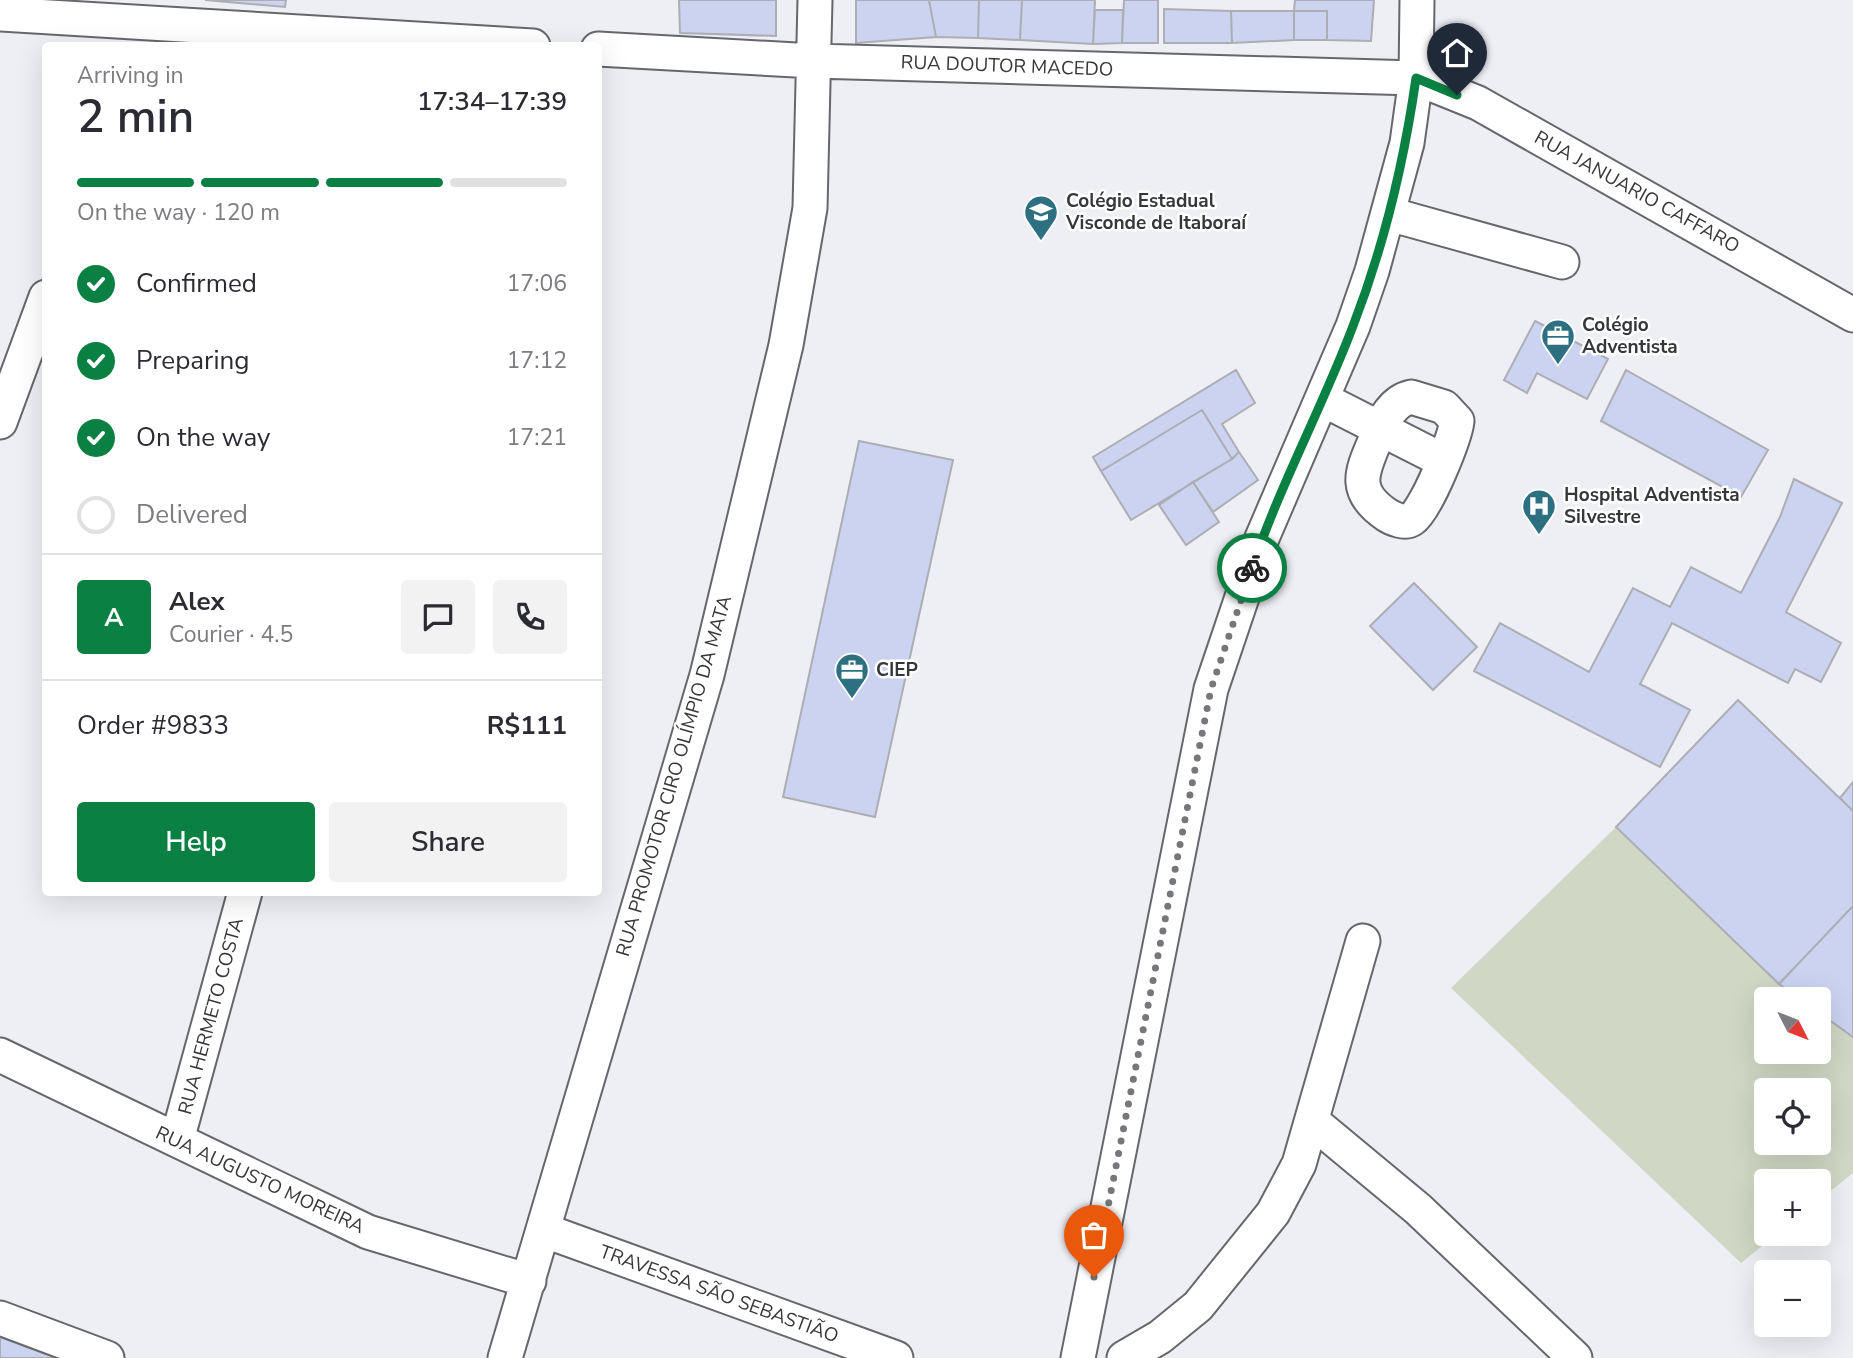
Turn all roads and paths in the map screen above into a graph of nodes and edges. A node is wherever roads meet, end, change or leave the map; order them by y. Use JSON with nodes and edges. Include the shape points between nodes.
{"nodes":[{"id":1,"x":815,"y":0,"type":"edge"},
{"id":2,"x":1417,"y":0,"type":"edge"},
{"id":3,"x":0,"y":14,"type":"edge"},
{"id":4,"x":147,"y":23,"type":"edge"},
{"id":5,"x":447,"y":42,"type":"edge"},
{"id":6,"x":602,"y":49,"type":"edge"},
{"id":7,"x":814,"y":61,"type":"junction"},
{"id":8,"x":1416,"y":78,"type":"junction"},
{"id":9,"x":1389,"y":214,"type":"junction"},
{"id":10,"x":1562,"y":262,"type":"dead end"},
{"id":11,"x":42,"y":308,"type":"edge"},
{"id":12,"x":1853,"y":315,"type":"edge"},
{"id":13,"x":1322,"y":399,"type":"junction"},
{"id":14,"x":0,"y":422,"type":"edge"},
{"id":15,"x":1380,"y":428,"type":"junction"},
{"id":16,"x":1444,"y":461,"type":"junction"},
{"id":17,"x":245,"y":896,"type":"edge"},
{"id":18,"x":1363,"y":941,"type":"dead end"},
{"id":19,"x":0,"y":1055,"type":"edge"},
{"id":20,"x":1312,"y":1121,"type":"junction"},
{"id":21,"x":177,"y":1140,"type":"junction"},
{"id":22,"x":543,"y":1230,"type":"junction"},
{"id":23,"x":529,"y":1281,"type":"junction"},
{"id":24,"x":0,"y":1318,"type":"edge"},
{"id":25,"x":107,"y":1358,"type":"edge"},
{"id":26,"x":505,"y":1358,"type":"edge"},
{"id":27,"x":896,"y":1358,"type":"edge"},
{"id":28,"x":1078,"y":1358,"type":"edge"},
{"id":29,"x":1124,"y":1358,"type":"edge"},
{"id":30,"x":1575,"y":1358,"type":"edge"}],
"edges":[{"from":1,"to":7,"type":"street","name":"RUA PROMOTOR CIRO OLÍMPIO DA MATA"},
{"from":2,"to":8,"type":"street"},
{"from":3,"to":4,"type":"street"},
{"from":4,"to":5,"type":"street"},
{"from":6,"to":7,"type":"street","name":"RUA DOUTOR MACEDO"},
{"from":7,"to":8,"type":"street","name":"RUA DOUTOR MACEDO"},
{"from":7,"to":22,"type":"street","name":"RUA PROMOTOR CIRO OLÍMPIO DA MATA","via":[[810,208],[786,345],[707,676]]},
{"from":8,"to":9,"type":"street","via":[[1407,143]]},
{"from":8,"to":12,"type":"street","name":"RUA JANUARIO CAFFARO","via":[[1478,103]]},
{"from":9,"to":10,"type":"street"},
{"from":9,"to":13,"type":"street","via":[[1353,327]]},
{"from":11,"to":14,"type":"street"},
{"from":13,"to":15,"type":"street"},
{"from":13,"to":28,"type":"street","via":[[1262,538],[1211,689]]},
{"from":15,"to":16,"type":"street"},
{"from":15,"to":16,"type":"street","via":[[1402,399],[1411,397],[1444,407],[1457,421]]},
{"from":15,"to":16,"type":"street","via":[[1365,466],[1363,493],[1390,517],[1412,519]]},
{"from":17,"to":21,"type":"street","name":"RUA HERMETO COSTA"},
{"from":18,"to":20,"type":"street"},
{"from":19,"to":21,"type":"street","name":"RUA AUGUSTO MOREIRA"},
{"from":20,"to":29,"type":"street","via":[[1299,1164],[1273,1213],[1235,1262],[1198,1306],[1160,1337]]},
{"from":20,"to":30,"type":"street","via":[[1418,1209]]},
{"from":21,"to":23,"type":"street","name":"RUA AUGUSTO MOREIRA","via":[[368,1232]]},
{"from":22,"to":23,"type":"street","name":"RUA PROMOTOR CIRO OLÍMPIO DA MATA"},
{"from":22,"to":27,"type":"street","name":"TRAVESSA SÃO SEBASTIÃO"},
{"from":23,"to":26,"type":"street","name":"RUA PROMOTOR CIRO OLÍMPIO DA MATA"},
{"from":24,"to":25,"type":"street"}]}
